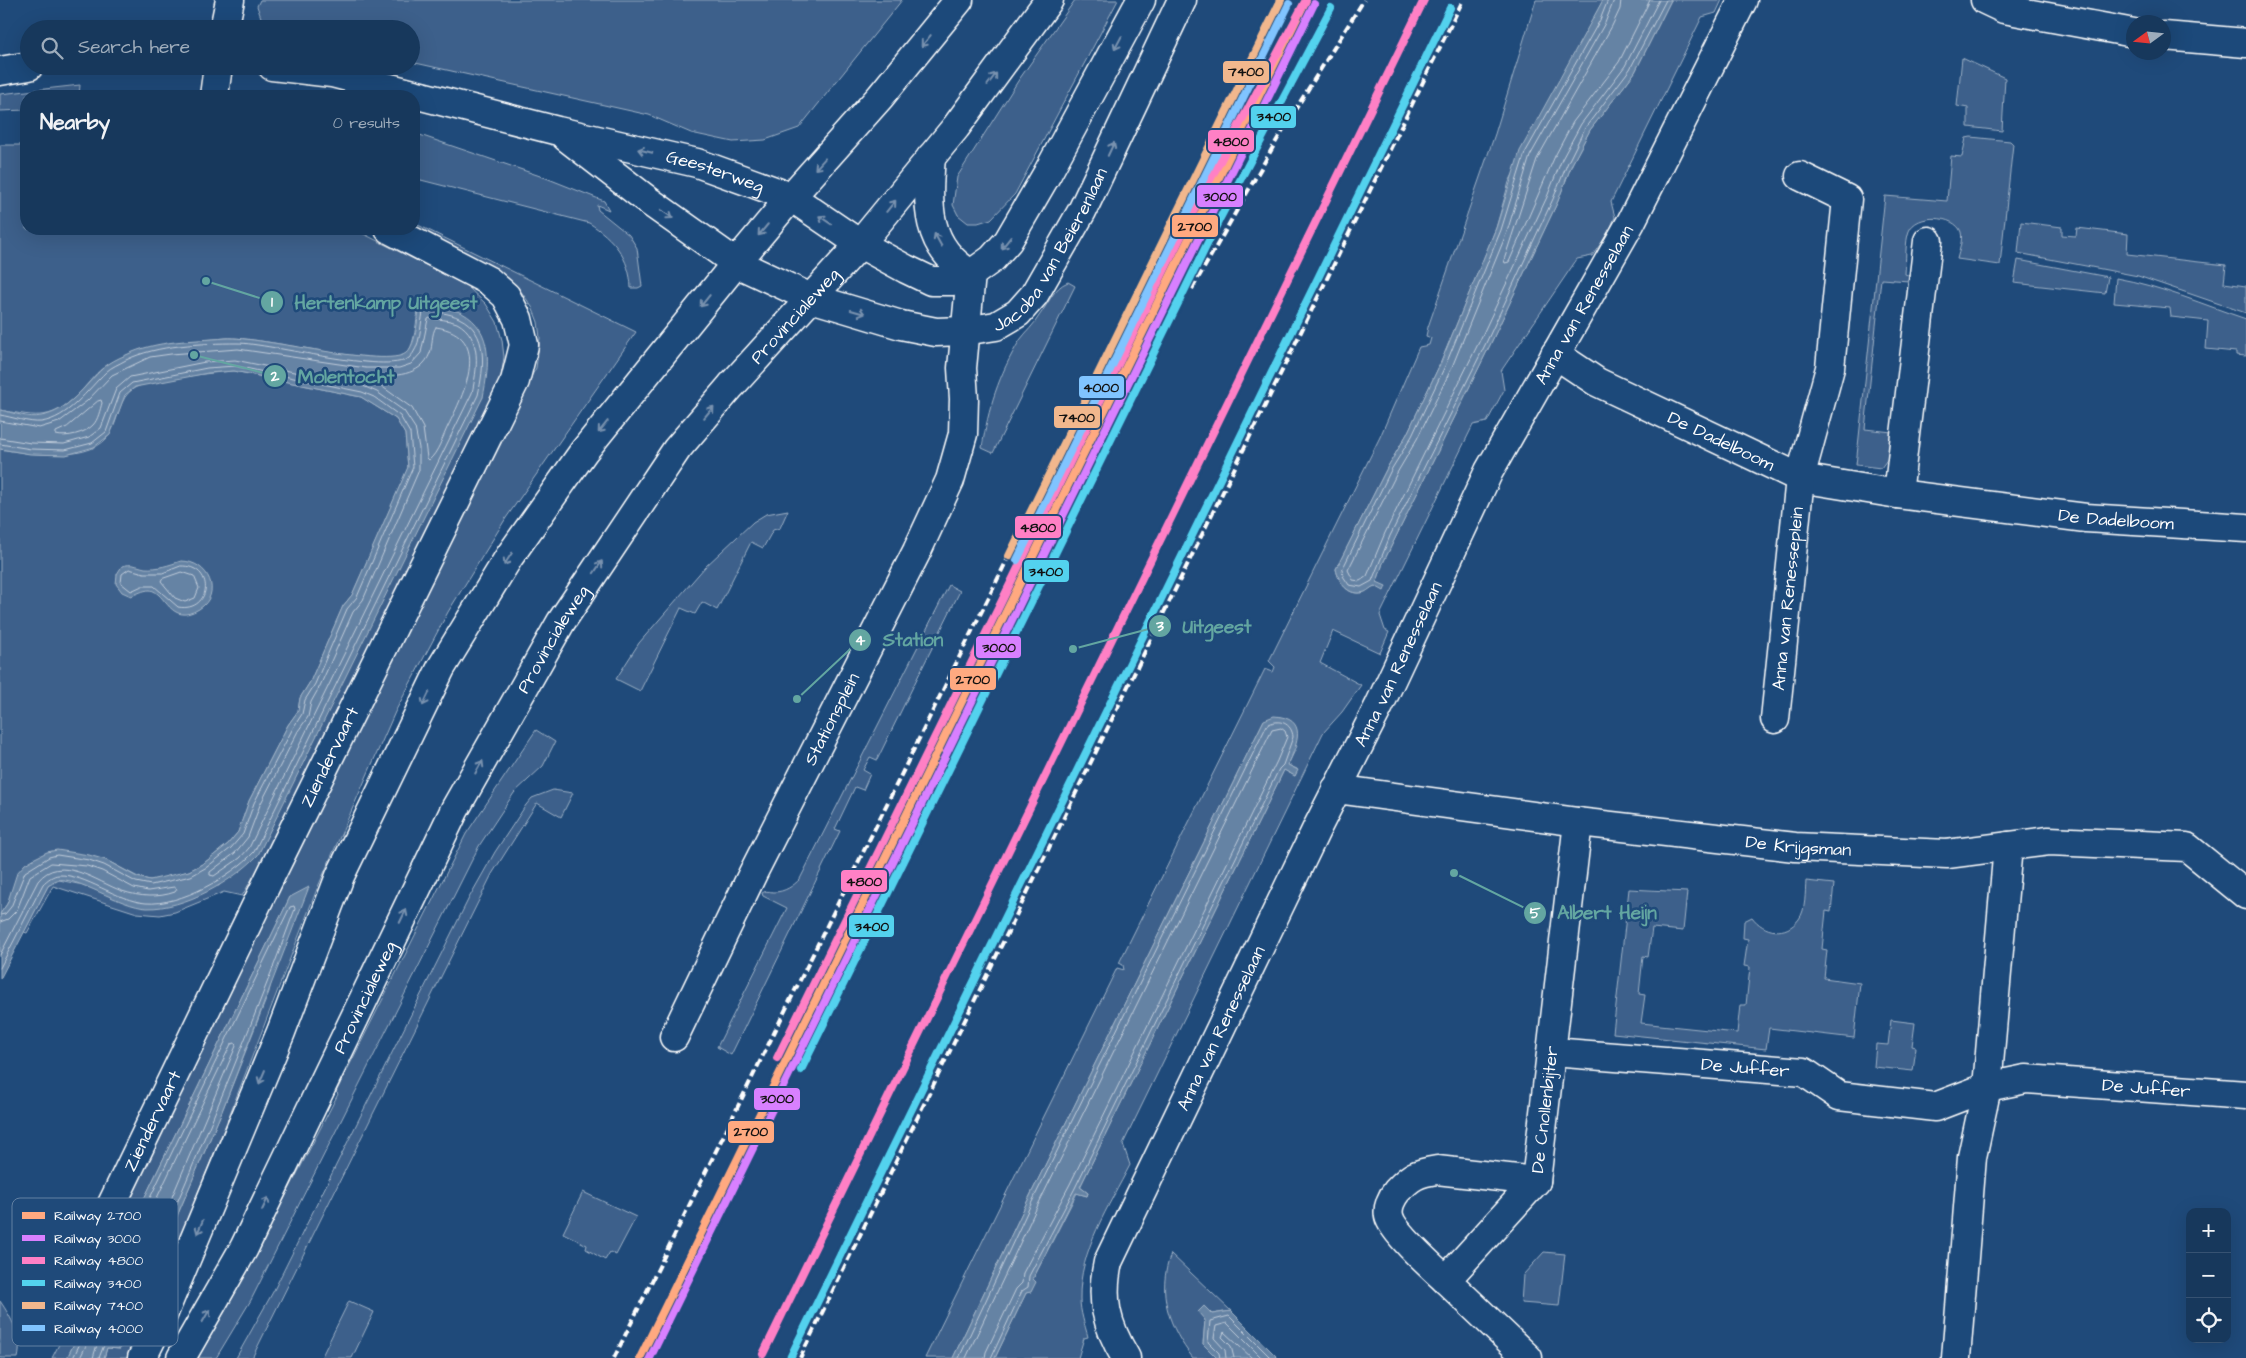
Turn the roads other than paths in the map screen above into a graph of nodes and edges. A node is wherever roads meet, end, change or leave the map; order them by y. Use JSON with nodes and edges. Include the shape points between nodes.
{"nodes":[{"id":1,"x":230,"y":0,"type":"edge"},
{"id":2,"x":959,"y":0,"type":"edge"},
{"id":3,"x":1049,"y":0,"type":"edge"},
{"id":4,"x":1141,"y":0,"type":"edge"},
{"id":5,"x":1182,"y":0,"type":"edge"},
{"id":6,"x":1743,"y":0,"type":"edge"},
{"id":7,"x":1985,"y":0,"type":"edge"},
{"id":8,"x":226,"y":20,"type":"edge"},
{"id":9,"x":2126,"y":32,"type":"edge"},
{"id":10,"x":2171,"y":37,"type":"edge"},
{"id":11,"x":2246,"y":43,"type":"edge"},
{"id":12,"x":20,"y":68,"type":"edge"},
{"id":13,"x":0,"y":71,"type":"edge"},
{"id":14,"x":217,"y":75,"type":"edge"},
{"id":15,"x":340,"y":75,"type":"edge"},
{"id":16,"x":215,"y":90,"type":"edge"},
{"id":17,"x":398,"y":90,"type":"edge"},
{"id":18,"x":420,"y":96,"type":"edge"},
{"id":19,"x":558,"y":131,"type":"junction"},
{"id":20,"x":931,"y":157,"type":"junction"},
{"id":21,"x":1800,"y":176,"type":"dead end"},
{"id":22,"x":791,"y":197,"type":"junction"},
{"id":23,"x":400,"y":235,"type":"edge"},
{"id":24,"x":1928,"y":241,"type":"dead end"},
{"id":25,"x":860,"y":244,"type":"junction"},
{"id":26,"x":736,"y":263,"type":"junction"},
{"id":27,"x":971,"y":274,"type":"junction"},
{"id":28,"x":811,"y":298,"type":"junction"},
{"id":29,"x":964,"y":331,"type":"junction"},
{"id":30,"x":1555,"y":354,"type":"junction"},
{"id":31,"x":1800,"y":478,"type":"junction"},
{"id":32,"x":1898,"y":494,"type":"junction"},
{"id":33,"x":2246,"y":528,"type":"edge"},
{"id":34,"x":1774,"y":719,"type":"dead end"},
{"id":35,"x":1336,"y":790,"type":"junction"},
{"id":36,"x":1578,"y":822,"type":"junction"},
{"id":37,"x":2008,"y":846,"type":"junction"},
{"id":38,"x":2246,"y":894,"type":"edge"},
{"id":39,"x":674,"y":1037,"type":"dead end"},
{"id":40,"x":1552,"y":1052,"type":"junction"},
{"id":41,"x":1987,"y":1087,"type":"junction"},
{"id":42,"x":2246,"y":1095,"type":"edge"},
{"id":43,"x":1536,"y":1181,"type":"junction"},
{"id":44,"x":115,"y":1198,"type":"edge"},
{"id":45,"x":178,"y":1279,"type":"edge"},
{"id":46,"x":1446,"y":1280,"type":"junction"},
{"id":47,"x":148,"y":1346,"type":"edge"},
{"id":48,"x":1115,"y":1353,"type":"edge"},
{"id":49,"x":142,"y":1358,"type":"edge"},
{"id":50,"x":182,"y":1358,"type":"edge"},
{"id":51,"x":1528,"y":1358,"type":"edge"},
{"id":52,"x":1956,"y":1358,"type":"edge"}],
"edges":[{"from":1,"to":8,"type":"street"},
{"from":2,"to":22,"type":"street","one_way":true,"via":[[880,97]]},
{"from":20,"to":3,"type":"street","name":"Provincialeweg","one_way":true},
{"from":4,"to":27,"type":"street","name":"Jacoba van Beierenlaan","one_way":true,"via":[[1008,241],[992,259]]},
{"from":29,"to":5,"type":"street","name":"Jacoba van Beierenlaan","one_way":true,"via":[[996,326],[1018,313],[1034,295],[1082,211]]},
{"from":6,"to":30,"type":"street","name":"Anna van Renesselaan","via":[[1631,222]]},
{"from":7,"to":9,"type":"street","via":[[2004,9]]},
{"from":10,"to":11,"type":"street"},
{"from":12,"to":13,"type":"street"},
{"from":14,"to":16,"type":"street"},
{"from":15,"to":17,"type":"street","name":"Geesterweg"},
{"from":18,"to":19,"type":"street","name":"Geesterweg"},
{"from":22,"to":19,"type":"street","name":"Geesterweg","one_way":true,"via":[[697,162]]},
{"from":19,"to":26,"type":"street","name":"Geesterweg","one_way":true},
{"from":25,"to":20,"type":"street","name":"Provincialeweg","one_way":true},
{"from":27,"to":20,"type":"street","one_way":true,"via":[[957,266],[936,240],[928,195]]},
{"from":21,"to":31,"type":"street","name":"Anna van Renesseplein","via":[[1847,200],[1830,368]]},
{"from":25,"to":22,"type":"street","name":"Geesterweg","one_way":true},
{"from":22,"to":26,"type":"street","one_way":true},
{"from":23,"to":44,"type":"street","name":"Ziendervaart","via":[[489,282],[506,296],[518,319],[524,346],[515,381]]},
{"from":24,"to":32,"type":"street"},
{"from":25,"to":27,"type":"street","name":"Jacoba van Beierenlaan","via":[[931,280],[953,281]]},
{"from":25,"to":28,"type":"street","name":"Provincialeweg"},
{"from":26,"to":28,"type":"street","name":"Geesterweg"},
{"from":26,"to":45,"type":"street","one_way":true,"via":[[584,451],[509,557],[441,668],[340,876],[281,1032]]},
{"from":27,"to":29,"type":"street","name":"Stationsplein"},
{"from":28,"to":29,"type":"street","name":"Jacoba van Beierenlaan","one_way":true,"via":[[936,332]]},
{"from":50,"to":28,"type":"street","name":"Provincialeweg","one_way":true,"via":[[244,1248],[454,809],[561,622],[677,449]]},
{"from":29,"to":39,"type":"street","name":"Stationsplein","via":[[964,434],[950,480]]},
{"from":30,"to":31,"type":"street","name":"De Dadelboom","via":[[1597,382]]},
{"from":30,"to":35,"type":"street","name":"Anna van Renesselaan","via":[[1489,471]]},
{"from":31,"to":32,"type":"street","name":"De Dadelboom"},
{"from":31,"to":34,"type":"street","name":"Anna van Renesseplein"},
{"from":32,"to":33,"type":"street","name":"De Dadelboom","via":[[2086,518]]},
{"from":35,"to":36,"type":"street","name":"De Krijgsman"},
{"from":35,"to":48,"type":"street","name":"Anna van Renesselaan","via":[[1108,1262],[1104,1304]]},
{"from":36,"to":37,"type":"street","name":"De Krijgsman","via":[[1795,847],[1947,854]]},
{"from":36,"to":40,"type":"street","name":"De Cnollenbijter"},
{"from":37,"to":38,"type":"street","name":"De Krijgsman","via":[[2049,841],[2187,847]]},
{"from":37,"to":41,"type":"street"},
{"from":40,"to":41,"type":"street","name":"De Juffer","via":[[1804,1072],[1839,1096],[1935,1107]]},
{"from":40,"to":43,"type":"street","name":"De Cnollenbijter"},
{"from":41,"to":42,"type":"street","name":"De Juffer","via":[[2026,1079]]},
{"from":41,"to":52,"type":"street","via":[[1972,1157]]},
{"from":43,"to":46,"type":"street","name":"De Cnollenbijter"},
{"from":43,"to":46,"type":"street","via":[[1437,1170],[1408,1178],[1391,1198],[1389,1216],[1395,1228]]},
{"from":46,"to":51,"type":"street"},
{"from":47,"to":49,"type":"street","one_way":true}]}
